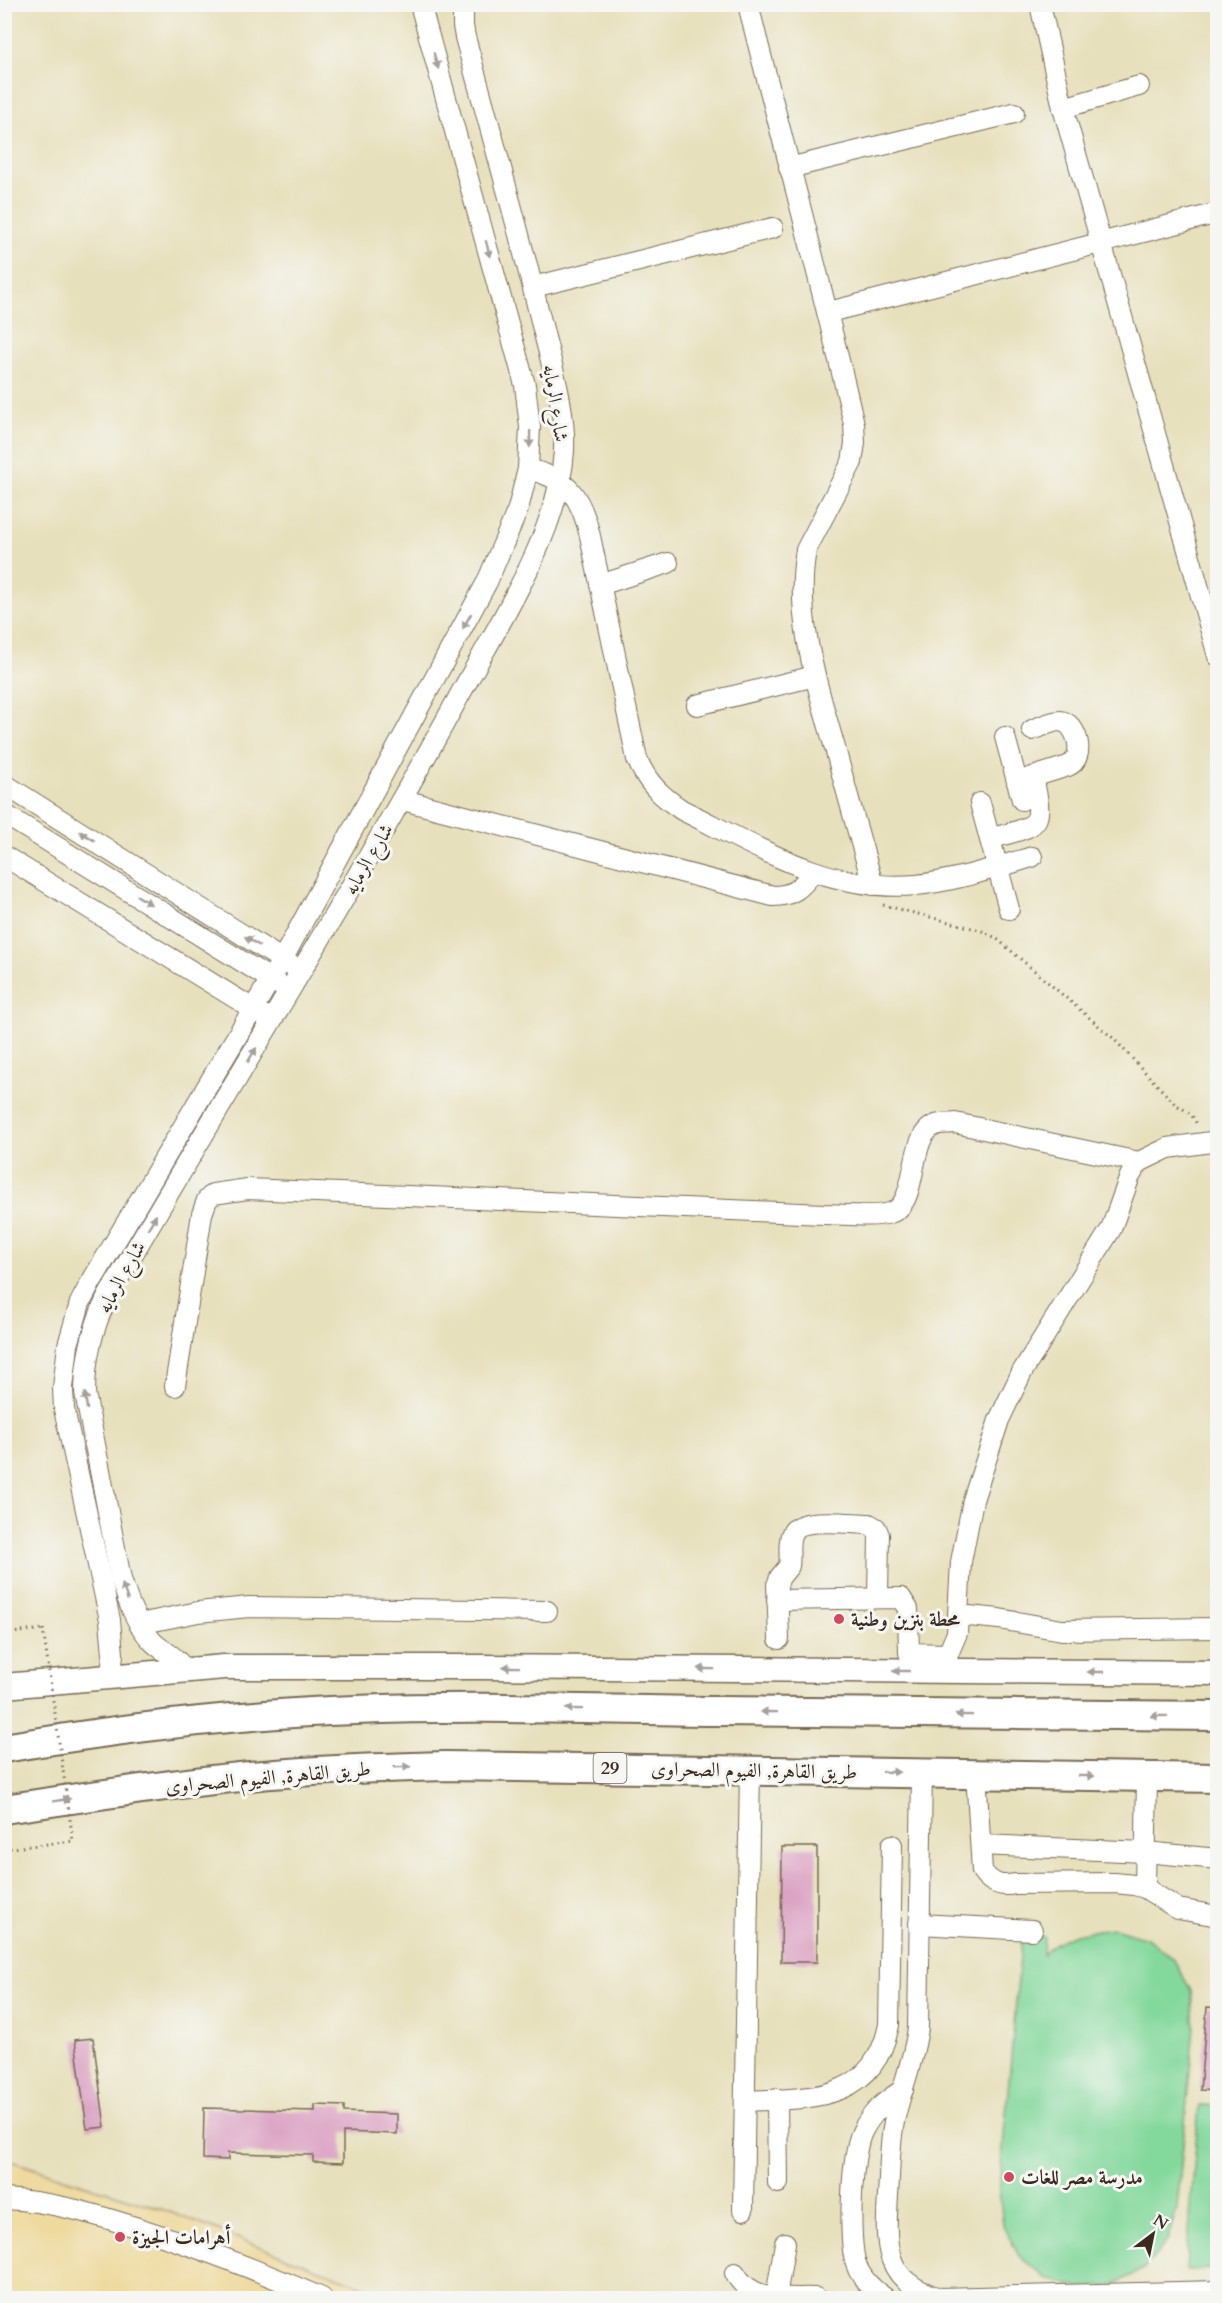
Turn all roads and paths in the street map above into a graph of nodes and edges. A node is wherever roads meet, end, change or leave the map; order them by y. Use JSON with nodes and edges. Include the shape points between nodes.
{"nodes":[{"id":1,"x":420,"y":4,"type":"edge"},
{"id":2,"x":463,"y":4,"type":"edge"},
{"id":3,"x":748,"y":4,"type":"edge"},
{"id":4,"x":1040,"y":4,"type":"edge"},
{"id":5,"x":1139,"y":86,"type":"dead end"},
{"id":6,"x":1063,"y":108,"type":"junction"},
{"id":7,"x":1014,"y":113,"type":"dead end"},
{"id":8,"x":789,"y":168,"type":"junction"},
{"id":9,"x":1218,"y":213,"type":"edge"},
{"id":10,"x":773,"y":228,"type":"dead end"},
{"id":11,"x":1101,"y":243,"type":"junction"},
{"id":12,"x":533,"y":287,"type":"junction"},
{"id":13,"x":829,"y":312,"type":"junction"},
{"id":14,"x":528,"y":469,"type":"junction"},
{"id":15,"x":560,"y":482,"type":"junction"},
{"id":16,"x":668,"y":563,"type":"dead end"},
{"id":17,"x":600,"y":585,"type":"junction"},
{"id":18,"x":1211,"y":605,"type":"edge"},
{"id":19,"x":1218,"y":656,"type":"edge"},
{"id":20,"x":815,"y":676,"type":"junction"},
{"id":21,"x":697,"y":705,"type":"dead end"},
{"id":22,"x":1032,"y":730,"type":"dead end"},
{"id":23,"x":1005,"y":738,"type":"dead end"},
{"id":24,"x":4,"y":784,"type":"edge"},
{"id":25,"x":1024,"y":786,"type":"junction"},
{"id":26,"x":403,"y":800,"type":"junction"},
{"id":27,"x":981,"y":803,"type":"dead end"},
{"id":28,"x":4,"y":814,"type":"edge"},
{"id":29,"x":990,"y":839,"type":"junction"},
{"id":30,"x":4,"y":856,"type":"edge"},
{"id":31,"x":1032,"y":857,"type":"dead end"},
{"id":32,"x":998,"y":867,"type":"junction"},
{"id":33,"x":812,"y":872,"type":"junction"},
{"id":34,"x":873,"y":885,"type":"junction"},
{"id":35,"x":1009,"y":909,"type":"dead end"},
{"id":36,"x":282,"y":960,"type":"junction"},
{"id":37,"x":301,"y":972,"type":"junction"},
{"id":38,"x":271,"y":979,"type":"junction"},
{"id":39,"x":290,"y":992,"type":"junction"},
{"id":40,"x":253,"y":1009,"type":"junction"},
{"id":41,"x":273,"y":1021,"type":"junction"},
{"id":42,"x":1213,"y":1142,"type":"edge"},
{"id":43,"x":1138,"y":1162,"type":"junction"},
{"id":44,"x":176,"y":1386,"type":"dead end"},
{"id":45,"x":879,"y":1597,"type":"junction"},
{"id":46,"x":777,"y":1600,"type":"junction"},
{"id":47,"x":547,"y":1611,"type":"dead end"},
{"id":48,"x":958,"y":1615,"type":"junction"},
{"id":49,"x":139,"y":1624,"type":"junction"},
{"id":50,"x":1218,"y":1628,"type":"edge"},
{"id":51,"x":4,"y":1634,"type":"edge"},
{"id":52,"x":779,"y":1639,"type":"dead end"},
{"id":53,"x":946,"y":1663,"type":"junction"},
{"id":54,"x":184,"y":1671,"type":"junction"},
{"id":55,"x":1218,"y":1673,"type":"edge"},
{"id":56,"x":111,"y":1676,"type":"junction"},
{"id":57,"x":4,"y":1686,"type":"edge"},
{"id":58,"x":1218,"y":1716,"type":"edge"},
{"id":59,"x":4,"y":1748,"type":"edge"},
{"id":60,"x":750,"y":1769,"type":"junction"},
{"id":61,"x":922,"y":1772,"type":"junction"},
{"id":62,"x":976,"y":1773,"type":"junction"},
{"id":63,"x":1147,"y":1778,"type":"junction"},
{"id":64,"x":1218,"y":1778,"type":"edge"},
{"id":65,"x":4,"y":1809,"type":"edge"},
{"id":66,"x":892,"y":1845,"type":"dead end"},
{"id":67,"x":981,"y":1845,"type":"junction"},
{"id":68,"x":4,"y":1849,"type":"edge"},
{"id":69,"x":1146,"y":1852,"type":"junction"},
{"id":70,"x":1218,"y":1859,"type":"edge"},
{"id":71,"x":1145,"y":1888,"type":"junction"},
{"id":72,"x":1218,"y":1916,"type":"edge"},
{"id":73,"x":919,"y":1924,"type":"junction"},
{"id":74,"x":1032,"y":1930,"type":"dead end"},
{"id":75,"x":903,"y":2091,"type":"junction"},
{"id":76,"x":777,"y":2100,"type":"junction"},
{"id":77,"x":745,"y":2101,"type":"junction"},
{"id":78,"x":778,"y":2183,"type":"dead end"},
{"id":79,"x":4,"y":2199,"type":"edge"},
{"id":80,"x":743,"y":2210,"type":"dead end"},
{"id":81,"x":785,"y":2243,"type":"dead end"},
{"id":82,"x":735,"y":2273,"type":"dead end"},
{"id":83,"x":1218,"y":2291,"type":"edge"},
{"id":84,"x":776,"y":2297,"type":"junction"},
{"id":85,"x":322,"y":2298,"type":"edge"},
{"id":86,"x":816,"y":2298,"type":"edge"},
{"id":87,"x":885,"y":2298,"type":"edge"},
{"id":88,"x":954,"y":2298,"type":"edge"}],
"edges":[{"from":1,"to":14,"type":"street","name":"شارع الرمايه","one_way":true,"via":[[525,385],[530,427]]},
{"from":2,"to":12,"type":"street","name":"شارع الرمايه","via":[[465,37]]},
{"from":3,"to":8,"type":"street"},
{"from":4,"to":6,"type":"street"},
{"from":5,"to":6,"type":"street"},
{"from":6,"to":11,"type":"street"},
{"from":7,"to":8,"type":"street"},
{"from":8,"to":13,"type":"street"},
{"from":9,"to":11,"type":"street"},
{"from":10,"to":12,"type":"street"},
{"from":11,"to":13,"type":"street"},
{"from":11,"to":18,"type":"street"},
{"from":12,"to":15,"type":"street","name":"شارع الرمايه","via":[[561,402],[564,449]]},
{"from":13,"to":20,"type":"street","via":[[855,443],[852,462],[806,550],[803,566],[803,604]]},
{"from":14,"to":15,"type":"street"},
{"from":14,"to":36,"type":"street","name":"شارع الرمايه","one_way":true,"via":[[508,534],[476,604]]},
{"from":15,"to":17,"type":"street","via":[[581,503]]},
{"from":15,"to":26,"type":"street","name":"شارع الرمايه","via":[[524,578]]},
{"from":16,"to":17,"type":"street"},
{"from":17,"to":33,"type":"street","via":[[637,759],[650,783],[682,810]]},
{"from":18,"to":19,"type":"street"},
{"from":20,"to":21,"type":"street"},
{"from":20,"to":34,"type":"street"},
{"from":22,"to":25,"type":"street","via":[[1057,721],[1066,723],[1072,729],[1079,752],[1073,764]]},
{"from":23,"to":25,"type":"street"},
{"from":36,"to":24,"type":"street","one_way":true},
{"from":25,"to":29,"type":"street","via":[[1040,807],[1036,821],[1027,828]]},
{"from":26,"to":33,"type":"street","via":[[773,896],[799,889]]},
{"from":26,"to":37,"type":"street","name":"شارع الرمايه"},
{"from":27,"to":29,"type":"street"},
{"from":28,"to":38,"type":"street","one_way":true},
{"from":29,"to":32,"type":"street"},
{"from":30,"to":40,"type":"street"},
{"from":31,"to":32,"type":"street"},
{"from":32,"to":34,"type":"street","via":[[936,883]]},
{"from":32,"to":35,"type":"street"},
{"from":33,"to":34,"type":"street"},
{"from":34,"to":42,"type":"path","via":[[882,905],[980,930],[996,938],[1113,1038],[1175,1104],[1191,1113]]},
{"from":36,"to":37,"type":"street"},
{"from":36,"to":38,"type":"street","name":"شارع الرمايه"},
{"from":37,"to":39,"type":"street","name":"شارع الرمايه"},
{"from":38,"to":39,"type":"street"},
{"from":38,"to":40,"type":"street","name":"شارع الرمايه"},
{"from":39,"to":41,"type":"street","name":"شارع الرمايه"},
{"from":40,"to":41,"type":"street"},
{"from":40,"to":56,"type":"street","name":"شارع الرمايه","via":[[90,1284],[68,1345],[64,1409],[108,1609]]},
{"from":49,"to":41,"type":"street","name":"شارع الرمايه","one_way":true,"via":[[121,1579],[97,1462],[85,1393],[87,1353],[107,1298]]},
{"from":42,"to":43,"type":"street","via":[[1168,1148]]},
{"from":43,"to":44,"type":"street","via":[[955,1123],[935,1125],[928,1130],[904,1199],[890,1213],[824,1214],[351,1192],[225,1191],[207,1200],[202,1214]]},
{"from":43,"to":48,"type":"street","via":[[1111,1229],[1022,1372],[999,1420],[966,1530]]},
{"from":45,"to":46,"type":"street"},
{"from":45,"to":46,"type":"street","via":[[876,1528],[869,1524],[809,1523],[792,1533],[790,1564],[778,1581]]},
{"from":45,"to":53,"type":"street","via":[[897,1597],[907,1605],[909,1653]]},
{"from":46,"to":52,"type":"street"},
{"from":47,"to":49,"type":"street","via":[[249,1607]]},
{"from":48,"to":50,"type":"street","via":[[1062,1630]]},
{"from":48,"to":53,"type":"street","via":[[957,1633]]},
{"from":49,"to":54,"type":"street","name":"شارع الرمايه"},
{"from":51,"to":68,"type":"path","bridge":true,"via":[[43,1629],[73,1841]]},
{"from":53,"to":54,"type":"main road","one_way":true,"via":[[224,1667]]},
{"from":55,"to":53,"type":"main road","one_way":true},
{"from":54,"to":56,"type":"main road"},
{"from":56,"to":57,"type":"main road"},
{"from":58,"to":59,"type":"highway","one_way":true,"via":[[377,1709],[198,1721]]},
{"from":60,"to":61,"type":"highway","name":"طريق القاهرة, الفيوم الصحراوى","number":"29","one_way":true},
{"from":65,"to":60,"type":"highway","name":"طريق القاهرة, الفيوم الصحراوى","number":"29","one_way":true,"via":[[122,1790],[346,1769]]},
{"from":60,"to":77,"type":"street"},
{"from":61,"to":62,"type":"highway","name":"طريق القاهرة, الفيوم الصحراوى","number":"29"},
{"from":61,"to":73,"type":"street"},
{"from":62,"to":63,"type":"highway","name":"طريق القاهرة, الفيوم الصحراوى","number":"29","one_way":true},
{"from":62,"to":67,"type":"street"},
{"from":63,"to":64,"type":"highway","name":"طريق القاهرة, الفيوم الصحراوى","number":"29"},
{"from":63,"to":69,"type":"street"},
{"from":66,"to":76,"type":"street","via":[[890,2018],[881,2051],[866,2073],[844,2089],[818,2097]]},
{"from":67,"to":69,"type":"street"},
{"from":67,"to":71,"type":"street","via":[[982,1871],[1002,1886],[1115,1883]]},
{"from":69,"to":70,"type":"street"},
{"from":69,"to":71,"type":"street"},
{"from":71,"to":72,"type":"street","via":[[1178,1909]]},
{"from":73,"to":74,"type":"street"},
{"from":73,"to":75,"type":"street","via":[[918,2028]]},
{"from":75,"to":87,"type":"street","via":[[868,2120],[853,2164],[852,2245],[856,2264],[875,2292]]},
{"from":75,"to":88,"type":"street","via":[[891,2148],[886,2225],[889,2253],[903,2278],[914,2287],[926,2294]]},
{"from":76,"to":77,"type":"street"},
{"from":76,"to":78,"type":"street"},
{"from":77,"to":80,"type":"street"},
{"from":79,"to":85,"type":"street","via":[[53,2204],[124,2223],[223,2257]]},
{"from":81,"to":84,"type":"street"},
{"from":82,"to":84,"type":"street","via":[[751,2292]]},
{"from":83,"to":88,"type":"street"},
{"from":84,"to":86,"type":"street"}]}
